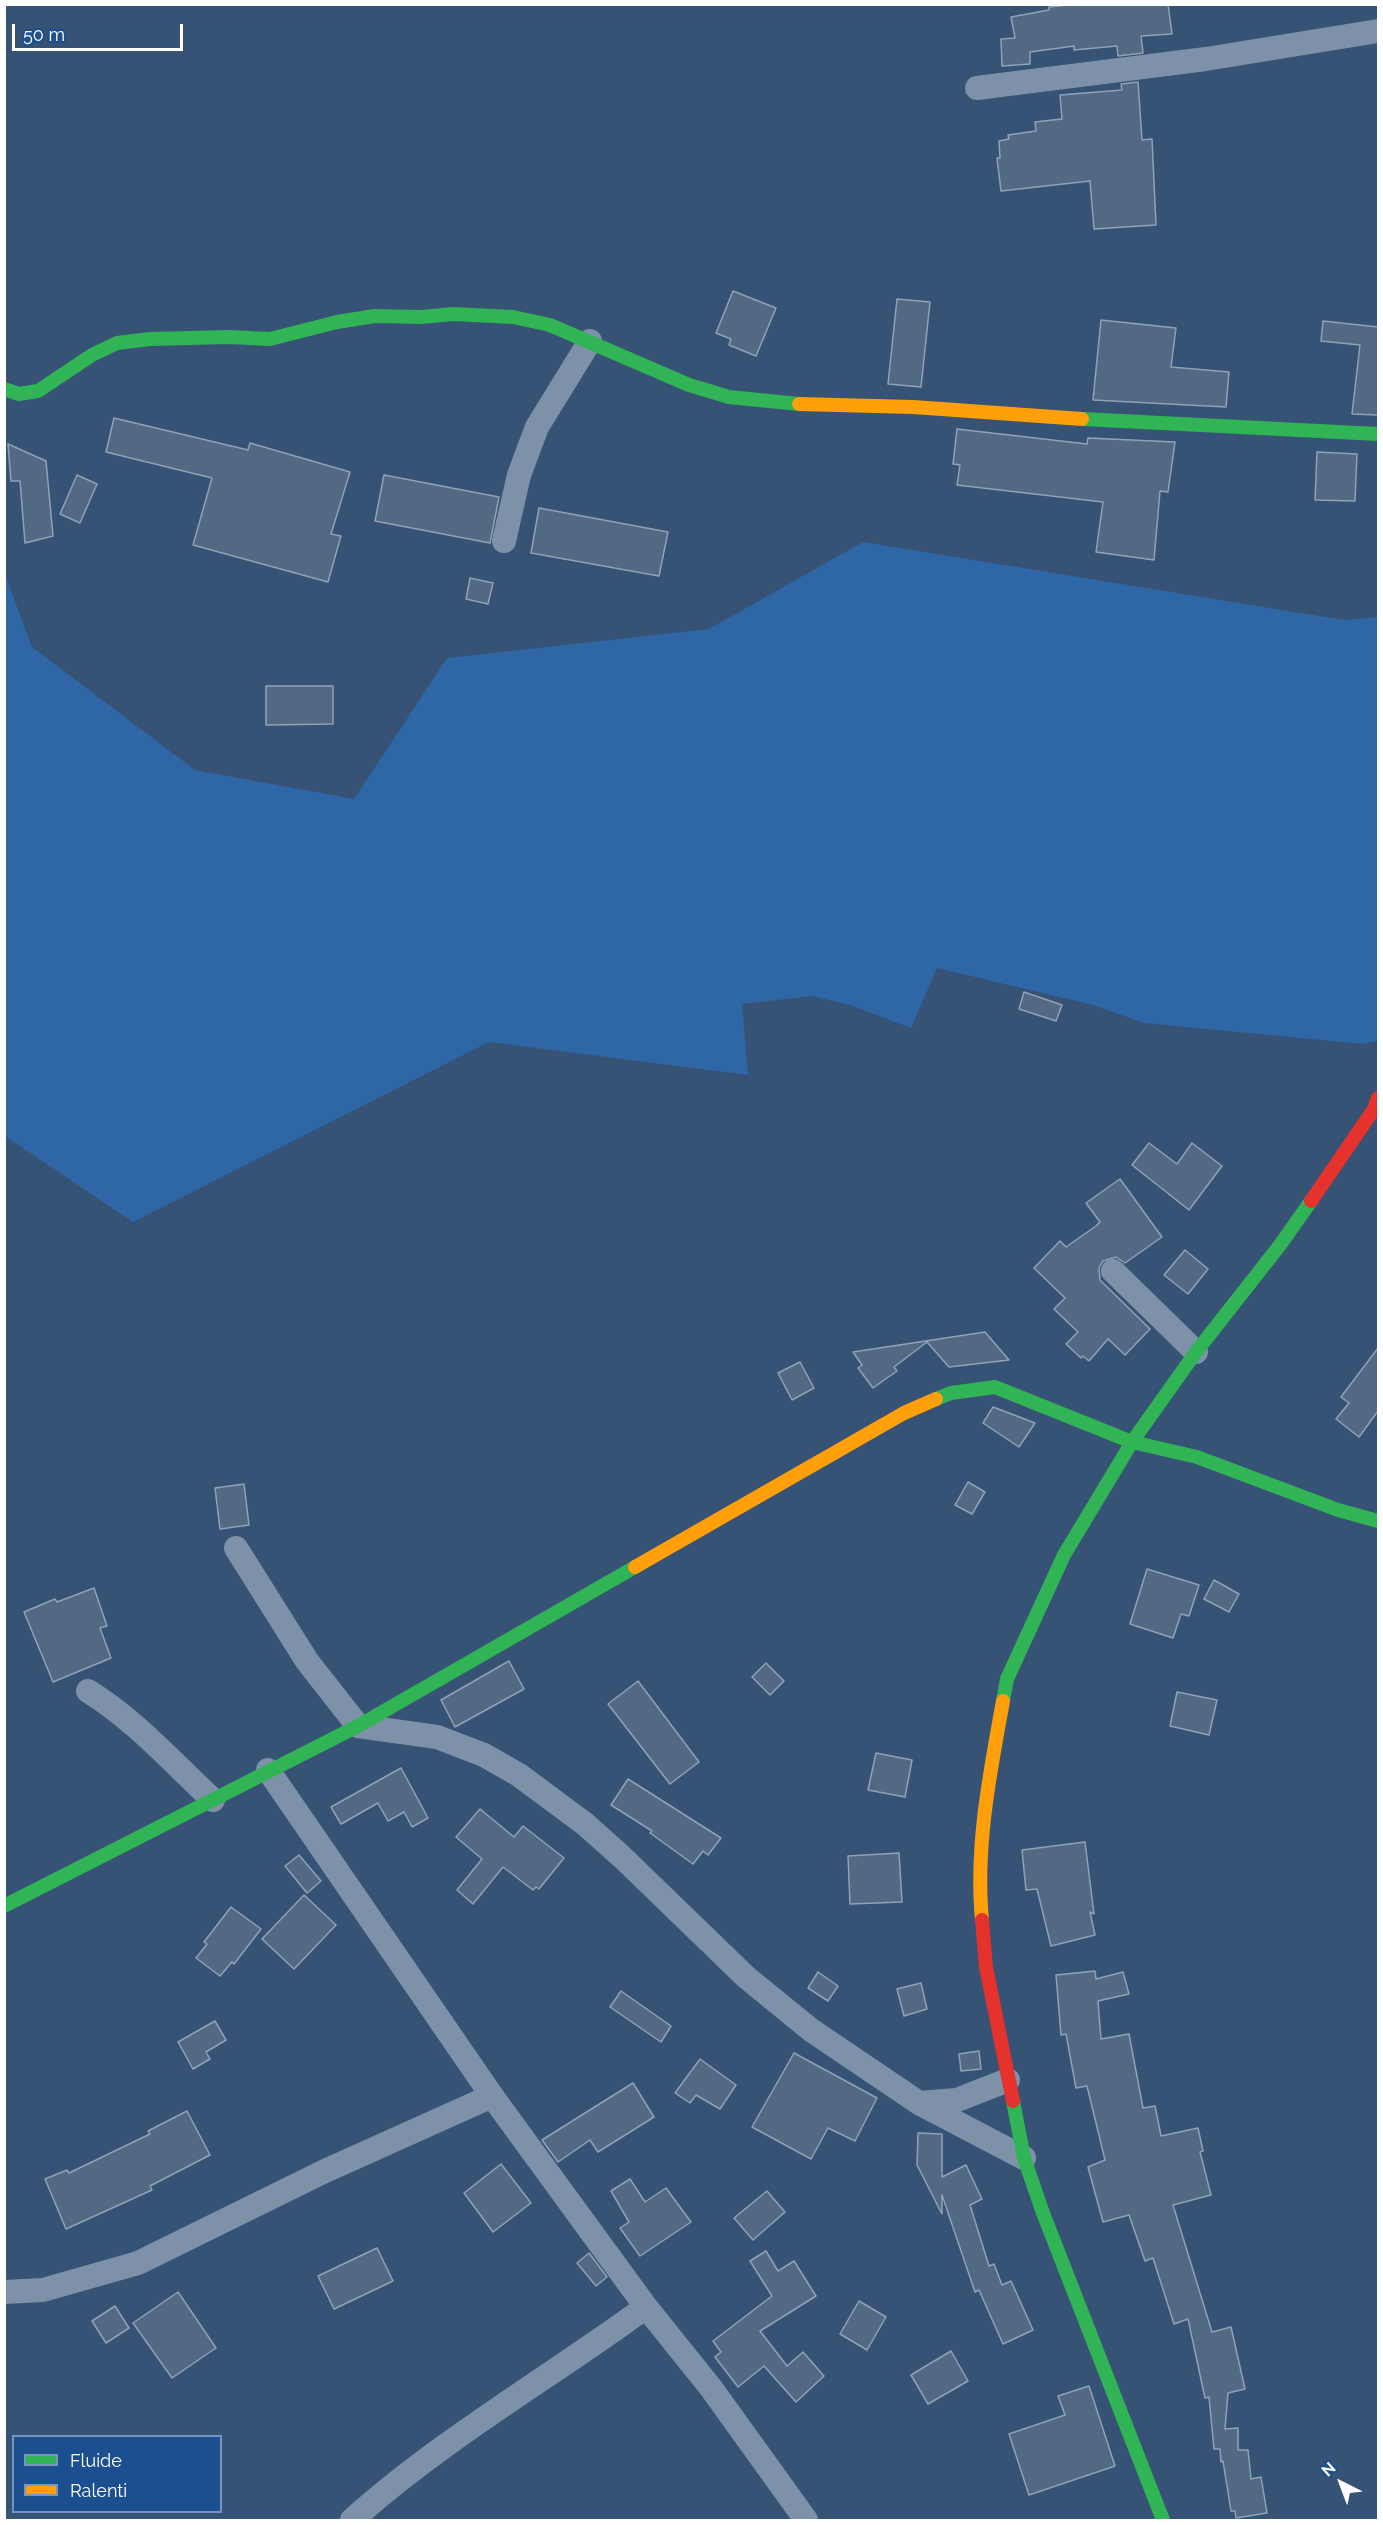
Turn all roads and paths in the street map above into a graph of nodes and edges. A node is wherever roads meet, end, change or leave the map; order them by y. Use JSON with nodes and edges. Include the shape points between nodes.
{"nodes":[{"id":1,"x":1378,"y":31,"type":"edge"},
{"id":2,"x":977,"y":88,"type":"dead end"},
{"id":3,"x":590,"y":341,"type":"junction"},
{"id":4,"x":4,"y":389,"type":"edge"},
{"id":5,"x":1378,"y":434,"type":"edge"},
{"id":6,"x":504,"y":541,"type":"dead end"},
{"id":7,"x":1378,"y":1098,"type":"edge"},
{"id":8,"x":1113,"y":1271,"type":"dead end"},
{"id":9,"x":1196,"y":1352,"type":"junction"},
{"id":10,"x":1132,"y":1442,"type":"junction"},
{"id":11,"x":1378,"y":1521,"type":"edge"},
{"id":12,"x":236,"y":1548,"type":"dead end"},
{"id":13,"x":88,"y":1691,"type":"dead end"},
{"id":14,"x":358,"y":1726,"type":"junction"},
{"id":15,"x":268,"y":1770,"type":"junction"},
{"id":16,"x":213,"y":1800,"type":"junction"},
{"id":17,"x":4,"y":1906,"type":"edge"},
{"id":18,"x":1008,"y":2080,"type":"junction"},
{"id":19,"x":492,"y":2096,"type":"junction"},
{"id":20,"x":919,"y":2103,"type":"junction"},
{"id":21,"x":1024,"y":2158,"type":"junction"},
{"id":22,"x":4,"y":2292,"type":"edge"},
{"id":23,"x":646,"y":2307,"type":"junction"},
{"id":24,"x":352,"y":2520,"type":"edge"},
{"id":25,"x":806,"y":2520,"type":"edge"},
{"id":26,"x":1163,"y":2520,"type":"edge"}],
"edges":[{"from":1,"to":2,"type":"street","via":[[1206,59]]},
{"from":3,"to":4,"type":"street","via":[[550,325],[513,317],[375,316],[270,339],[161,338],[117,343],[38,391],[19,394]]},
{"from":3,"to":5,"type":"street","via":[[689,385],[751,400]]},
{"from":3,"to":6,"type":"street","via":[[537,427],[519,475]]},
{"from":7,"to":9,"type":"street","via":[[1280,1245]]},
{"from":8,"to":9,"type":"street"},
{"from":9,"to":10,"type":"street"},
{"from":10,"to":11,"type":"street","via":[[1197,1457]]},
{"from":10,"to":14,"type":"street","via":[[995,1387],[951,1393],[904,1413]]},
{"from":10,"to":18,"type":"street","via":[[1064,1555],[1007,1679],[985,1798],[980,1900],[986,1967]]},
{"from":12,"to":14,"type":"street","via":[[307,1661]]},
{"from":13,"to":16,"type":"street","via":[[137,1727]]},
{"from":14,"to":15,"type":"street"},
{"from":14,"to":20,"type":"street","via":[[437,1737],[484,1755],[519,1775],[585,1824],[746,1977],[811,2030]]},
{"from":15,"to":16,"type":"street"},
{"from":15,"to":19,"type":"street"},
{"from":16,"to":17,"type":"street"},
{"from":18,"to":20,"type":"street","via":[[957,2100]]},
{"from":18,"to":21,"type":"street"},
{"from":19,"to":22,"type":"street","via":[[325,2171],[138,2263],[43,2290]]},
{"from":19,"to":23,"type":"street"},
{"from":20,"to":21,"type":"street"},
{"from":21,"to":26,"type":"street"},
{"from":23,"to":24,"type":"street","via":[[448,2445]]},
{"from":23,"to":25,"type":"street","via":[[711,2388]]}]}
